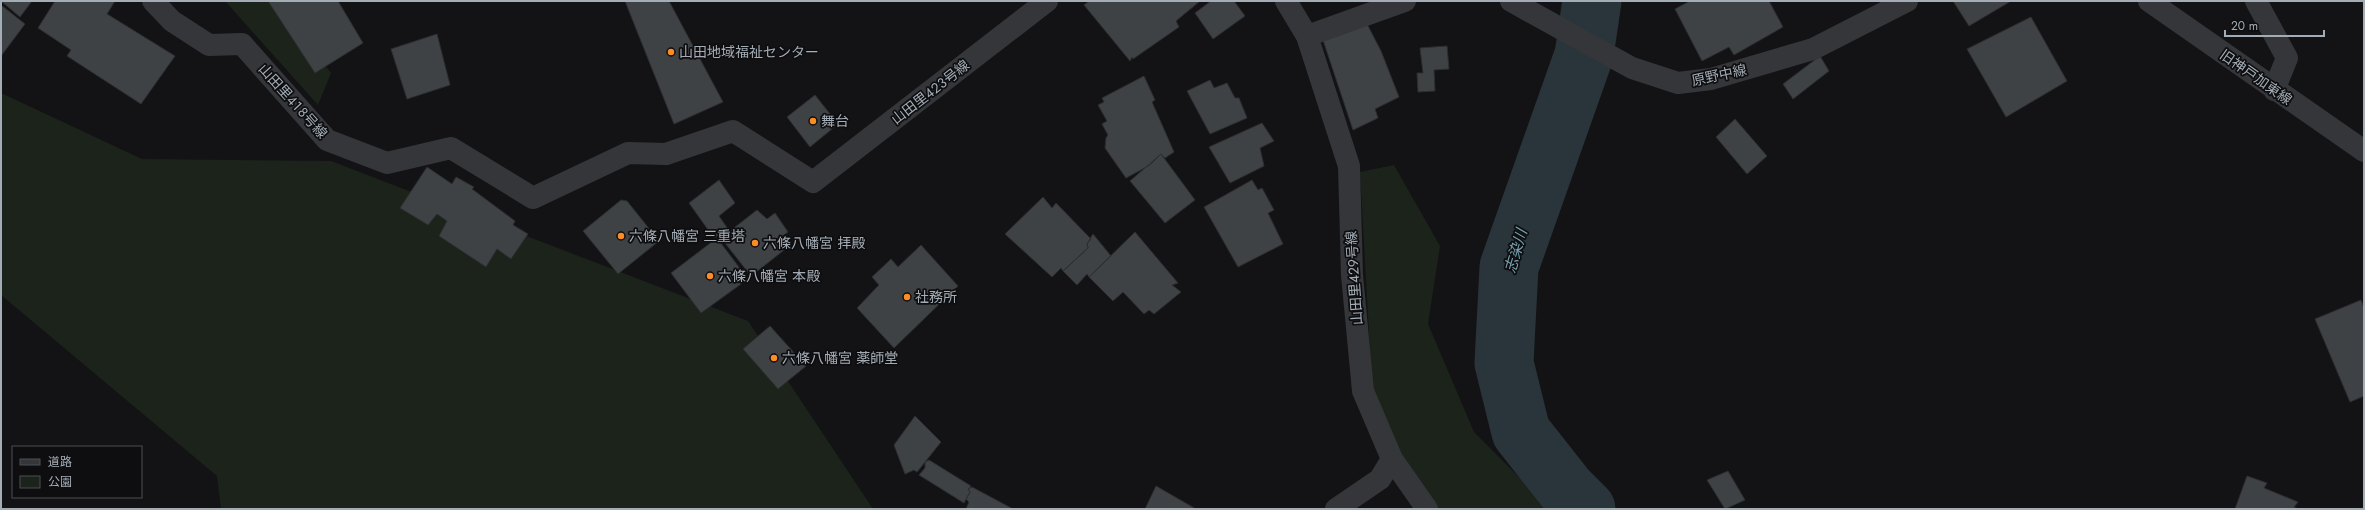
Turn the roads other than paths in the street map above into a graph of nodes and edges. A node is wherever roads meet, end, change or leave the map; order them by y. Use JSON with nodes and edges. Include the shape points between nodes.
{"nodes":[{"id":1,"x":153,"y":1,"type":"edge"},
{"id":2,"x":1046,"y":1,"type":"edge"},
{"id":3,"x":1286,"y":1,"type":"edge"},
{"id":4,"x":1405,"y":1,"type":"edge"},
{"id":5,"x":1511,"y":1,"type":"edge"},
{"id":6,"x":1907,"y":1,"type":"edge"},
{"id":7,"x":2149,"y":1,"type":"edge"},
{"id":8,"x":2256,"y":1,"type":"edge"},
{"id":9,"x":1308,"y":36,"type":"junction"},
{"id":10,"x":2274,"y":90,"type":"junction"},
{"id":11,"x":2364,"y":151,"type":"edge"},
{"id":12,"x":813,"y":182,"type":"joint"},
{"id":13,"x":1392,"y":459,"type":"junction"},
{"id":14,"x":1336,"y":509,"type":"edge"},
{"id":15,"x":1427,"y":509,"type":"edge"}],
"edges":[{"from":1,"to":12,"type":"street","name":"山田里４１８号線","via":[[172,21],[209,44],[242,44],[327,140],[387,163],[451,148],[532,198],[628,153],[666,154],[733,131]]},
{"from":2,"to":12,"type":"street","name":"山田里４２３号線"},
{"from":3,"to":9,"type":"street"},
{"from":4,"to":9,"type":"street"},
{"from":5,"to":6,"type":"street","name":"原野中線","via":[[1632,68],[1678,83],[1711,79],[1813,49]]},
{"from":7,"to":10,"type":"street","name":"旧神戸加東線"},
{"from":8,"to":10,"type":"street","via":[[2287,58]]},
{"from":9,"to":13,"type":"street","name":"山田里４２９号線","via":[[1349,166],[1352,275],[1364,391]]},
{"from":10,"to":11,"type":"street","name":"旧神戸加東線"},
{"from":13,"to":14,"type":"street","via":[[1380,479]]},
{"from":13,"to":15,"type":"street","name":"山田里４２９号線"}]}
